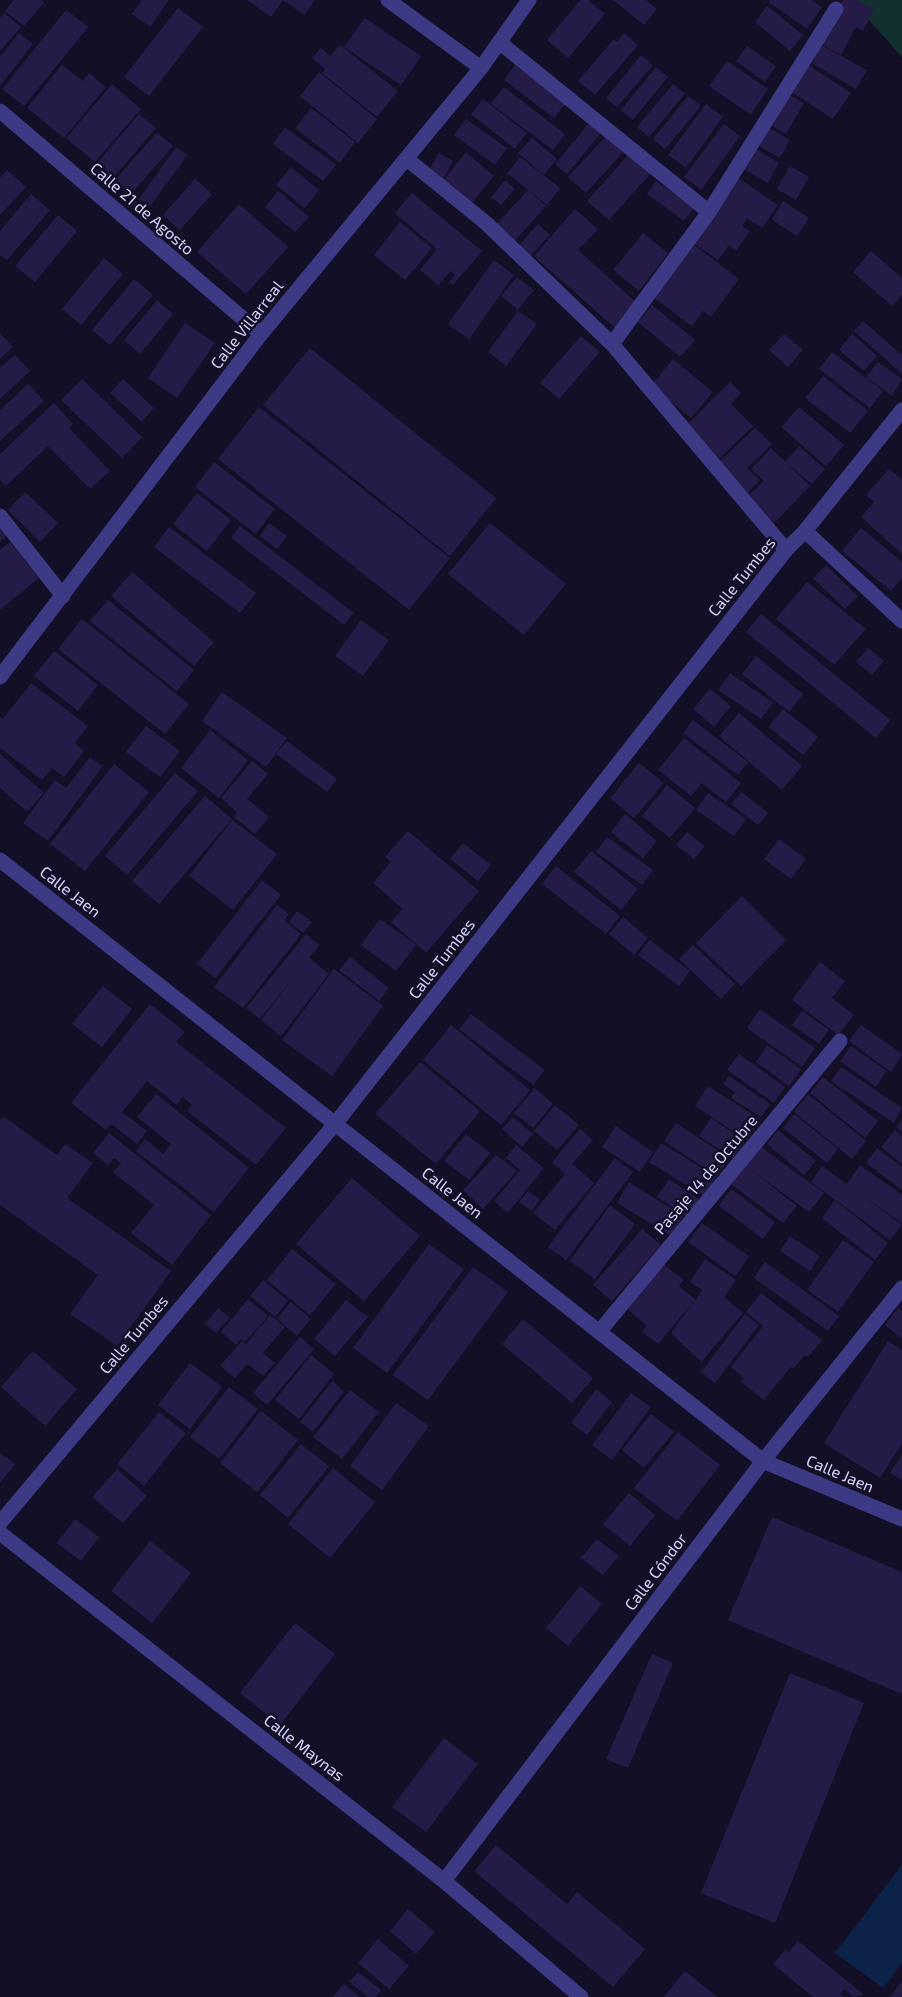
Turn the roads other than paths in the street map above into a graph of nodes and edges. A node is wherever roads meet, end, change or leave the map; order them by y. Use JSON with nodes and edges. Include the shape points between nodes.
{"nodes":[{"id":1,"x":388,"y":0,"type":"edge"},
{"id":2,"x":529,"y":0,"type":"edge"},
{"id":3,"x":836,"y":9,"type":"dead end"},
{"id":4,"x":499,"y":42,"type":"junction"},
{"id":5,"x":481,"y":68,"type":"junction"},
{"id":6,"x":0,"y":111,"type":"edge"},
{"id":7,"x":407,"y":159,"type":"junction"},
{"id":8,"x":709,"y":212,"type":"junction"},
{"id":9,"x":261,"y":334,"type":"junction"},
{"id":10,"x":612,"y":344,"type":"junction"},
{"id":11,"x":902,"y":410,"type":"edge"},
{"id":12,"x":0,"y":516,"type":"edge"},
{"id":13,"x":805,"y":531,"type":"junction"},
{"id":14,"x":786,"y":550,"type":"junction"},
{"id":15,"x":63,"y":596,"type":"junction"},
{"id":16,"x":902,"y":621,"type":"edge"},
{"id":17,"x":0,"y":677,"type":"edge"},
{"id":18,"x":0,"y":860,"type":"edge"},
{"id":19,"x":840,"y":1041,"type":"dead end"},
{"id":20,"x":335,"y":1124,"type":"junction"},
{"id":21,"x":902,"y":1288,"type":"edge"},
{"id":22,"x":599,"y":1332,"type":"junction"},
{"id":23,"x":763,"y":1461,"type":"junction"},
{"id":24,"x":902,"y":1519,"type":"edge"},
{"id":25,"x":0,"y":1523,"type":"edge"},
{"id":26,"x":0,"y":1533,"type":"edge"},
{"id":27,"x":444,"y":1881,"type":"junction"},
{"id":28,"x":581,"y":1997,"type":"edge"}],
"edges":[{"from":1,"to":5,"type":"street"},
{"from":2,"to":4,"type":"street","name":"Calle Villarreal"},
{"from":3,"to":8,"type":"street"},
{"from":4,"to":5,"type":"street","name":"Calle Villarreal"},
{"from":4,"to":8,"type":"street"},
{"from":5,"to":7,"type":"street","name":"Calle Villarreal"},
{"from":6,"to":9,"type":"street","name":"Calle 21 de Agosto"},
{"from":7,"to":9,"type":"street","name":"Calle Villarreal"},
{"from":7,"to":10,"type":"street","via":[[486,223]]},
{"from":8,"to":10,"type":"street"},
{"from":9,"to":15,"type":"street","name":"Calle Villarreal"},
{"from":10,"to":14,"type":"street"},
{"from":11,"to":13,"type":"street","name":"Calle Tumbes"},
{"from":12,"to":15,"type":"street"},
{"from":13,"to":14,"type":"street","name":"Calle Tumbes"},
{"from":13,"to":16,"type":"street"},
{"from":14,"to":20,"type":"street","name":"Calle Tumbes"},
{"from":15,"to":17,"type":"street","name":"Calle Villarreal"},
{"from":18,"to":20,"type":"street","name":"Calle Jaen"},
{"from":19,"to":22,"type":"street","name":"Pasaje 14 de Octubre"},
{"from":20,"to":22,"type":"street","name":"Calle Jaen"},
{"from":20,"to":25,"type":"street","name":"Calle Tumbes"},
{"from":21,"to":23,"type":"street","name":"Calle Cóndor"},
{"from":22,"to":23,"type":"street","name":"Calle Jaen"},
{"from":23,"to":24,"type":"street","name":"Calle Jaen"},
{"from":23,"to":27,"type":"street","name":"Calle Cóndor"},
{"from":26,"to":27,"type":"street","name":"Calle Maynas"},
{"from":27,"to":28,"type":"street","name":"Calle Maynas"}]}
